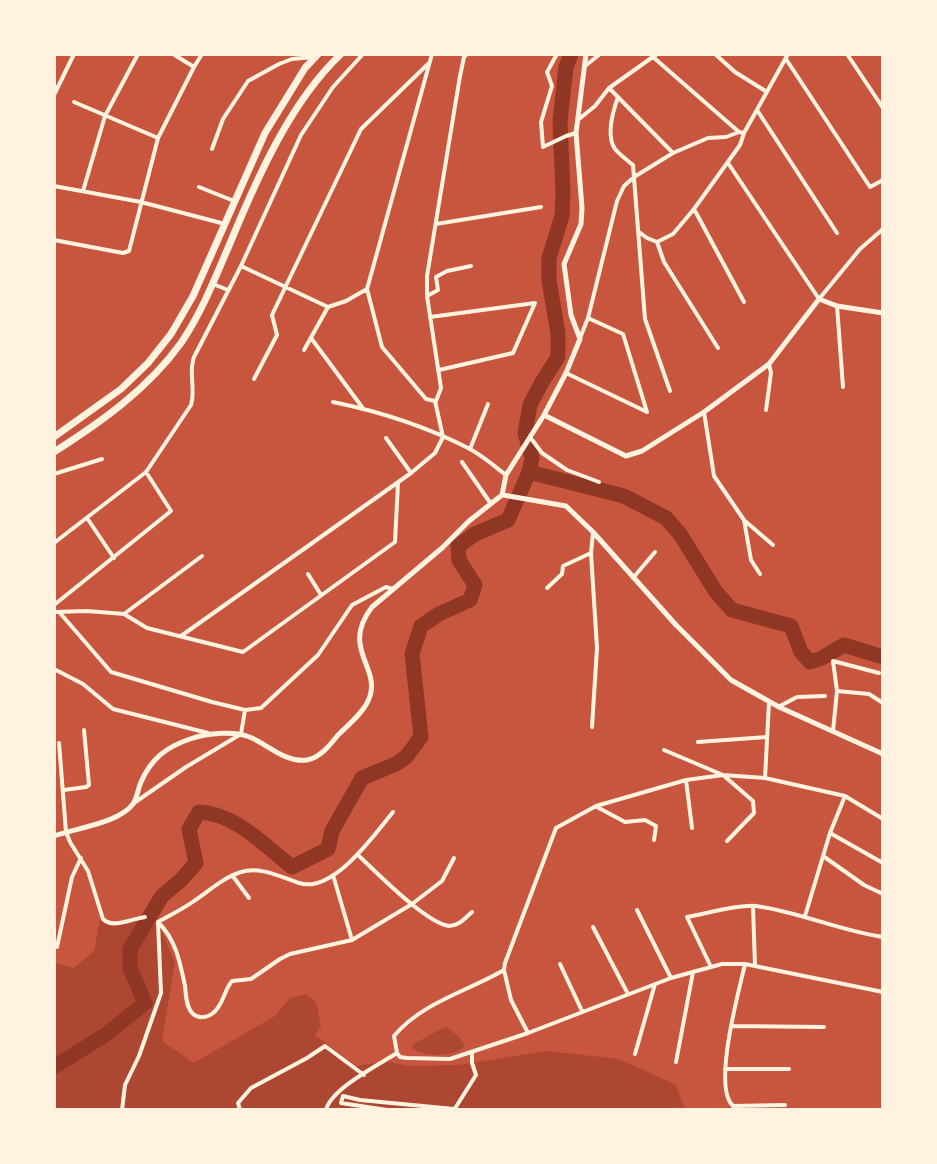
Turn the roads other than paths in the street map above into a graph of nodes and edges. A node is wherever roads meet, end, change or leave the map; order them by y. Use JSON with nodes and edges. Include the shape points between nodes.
{"nodes":[{"id":1,"x":74,"y":54,"type":"edge"},
{"id":2,"x":138,"y":54,"type":"edge"},
{"id":3,"x":173,"y":54,"type":"edge"},
{"id":4,"x":202,"y":54,"type":"edge"},
{"id":5,"x":341,"y":54,"type":"edge"},
{"id":6,"x":363,"y":54,"type":"edge"},
{"id":7,"x":432,"y":54,"type":"edge"},
{"id":8,"x":467,"y":54,"type":"edge"},
{"id":9,"x":557,"y":54,"type":"edge"},
{"id":10,"x":586,"y":54,"type":"edge"},
{"id":11,"x":600,"y":54,"type":"edge"},
{"id":12,"x":715,"y":54,"type":"edge"},
{"id":13,"x":788,"y":54,"type":"edge"},
{"id":14,"x":847,"y":54,"type":"edge"},
{"id":15,"x":314,"y":55,"type":"edge"},
{"id":16,"x":655,"y":56,"type":"edge"},
{"id":17,"x":786,"y":60,"type":"junction"},
{"id":18,"x":430,"y":62,"type":"junction"},
{"id":19,"x":584,"y":66,"type":"junction"},
{"id":20,"x":194,"y":67,"type":"junction"},
{"id":21,"x":609,"y":88,"type":"junction"},
{"id":22,"x":767,"y":92,"type":"junction"},
{"id":23,"x":54,"y":95,"type":"edge"},
{"id":24,"x":618,"y":97,"type":"junction"},
{"id":25,"x":74,"y":102,"type":"dead end"},
{"id":26,"x":883,"y":108,"type":"edge"},
{"id":27,"x":757,"y":110,"type":"junction"},
{"id":28,"x":105,"y":116,"type":"junction"},
{"id":29,"x":579,"y":118,"type":"junction"},
{"id":30,"x":576,"y":133,"type":"junction"},
{"id":31,"x":742,"y":133,"type":"junction"},
{"id":32,"x":158,"y":138,"type":"junction"},
{"id":33,"x":212,"y":149,"type":"dead end"},
{"id":34,"x":674,"y":153,"type":"junction"},
{"id":35,"x":728,"y":163,"type":"junction"},
{"id":36,"x":634,"y":177,"type":"junction"},
{"id":37,"x":883,"y":180,"type":"edge"},
{"id":38,"x":54,"y":186,"type":"edge"},
{"id":39,"x":199,"y":187,"type":"dead end"},
{"id":40,"x":83,"y":191,"type":"junction"},
{"id":41,"x":235,"y":201,"type":"junction"},
{"id":42,"x":141,"y":202,"type":"junction"},
{"id":43,"x":541,"y":207,"type":"dead end"},
{"id":44,"x":694,"y":209,"type":"junction"},
{"id":45,"x":225,"y":224,"type":"junction"},
{"id":46,"x":436,"y":224,"type":"junction"},
{"id":47,"x":883,"y":229,"type":"edge"},
{"id":48,"x":638,"y":232,"type":"junction"},
{"id":49,"x":837,"y":233,"type":"dead end"},
{"id":50,"x":54,"y":240,"type":"edge"},
{"id":51,"x":657,"y":242,"type":"junction"},
{"id":52,"x":241,"y":266,"type":"junction"},
{"id":53,"x":471,"y":266,"type":"dead end"},
{"id":54,"x":213,"y":284,"type":"junction"},
{"id":55,"x":286,"y":288,"type":"junction"},
{"id":56,"x":367,"y":289,"type":"junction"},
{"id":57,"x":228,"y":290,"type":"junction"},
{"id":58,"x":427,"y":296,"type":"junction"},
{"id":59,"x":819,"y":299,"type":"junction"},
{"id":60,"x":744,"y":302,"type":"dead end"},
{"id":61,"x":837,"y":306,"type":"junction"},
{"id":62,"x":328,"y":307,"type":"junction"},
{"id":63,"x":883,"y":313,"type":"edge"},
{"id":64,"x":430,"y":317,"type":"junction"},
{"id":65,"x":588,"y":318,"type":"junction"},
{"id":66,"x":311,"y":338,"type":"junction"},
{"id":67,"x":580,"y":339,"type":"junction"},
{"id":68,"x":718,"y":348,"type":"dead end"},
{"id":69,"x":304,"y":350,"type":"dead end"},
{"id":70,"x":769,"y":364,"type":"junction"},
{"id":71,"x":438,"y":370,"type":"junction"},
{"id":72,"x":567,"y":373,"type":"junction"},
{"id":73,"x":254,"y":379,"type":"dead end"},
{"id":74,"x":843,"y":387,"type":"dead end"},
{"id":75,"x":670,"y":391,"type":"dead end"},
{"id":76,"x":435,"y":401,"type":"junction"},
{"id":77,"x":333,"y":402,"type":"dead end"},
{"id":78,"x":488,"y":404,"type":"dead end"},
{"id":79,"x":363,"y":408,"type":"junction"},
{"id":80,"x":766,"y":410,"type":"dead end"},
{"id":81,"x":704,"y":412,"type":"junction"},
{"id":82,"x":544,"y":416,"type":"junction"},
{"id":83,"x":54,"y":436,"type":"edge"},
{"id":84,"x":443,"y":437,"type":"junction"},
{"id":85,"x":530,"y":437,"type":"junction"},
{"id":86,"x":387,"y":438,"type":"dead end"},
{"id":87,"x":470,"y":449,"type":"junction"},
{"id":88,"x":54,"y":452,"type":"edge"},
{"id":89,"x":102,"y":459,"type":"dead end"},
{"id":90,"x":462,"y":462,"type":"dead end"},
{"id":91,"x":146,"y":472,"type":"junction"},
{"id":92,"x":411,"y":473,"type":"junction"},
{"id":93,"x":54,"y":474,"type":"edge"},
{"id":94,"x":506,"y":475,"type":"junction"},
{"id":95,"x":398,"y":483,"type":"junction"},
{"id":96,"x":599,"y":483,"type":"dead end"},
{"id":97,"x":502,"y":495,"type":"junction"},
{"id":98,"x":491,"y":504,"type":"junction"},
{"id":99,"x":87,"y":518,"type":"junction"},
{"id":100,"x":744,"y":520,"type":"junction"},
{"id":101,"x":593,"y":532,"type":"junction"},
{"id":102,"x":54,"y":543,"type":"edge"},
{"id":103,"x":773,"y":545,"type":"dead end"},
{"id":104,"x":655,"y":552,"type":"dead end"},
{"id":105,"x":591,"y":553,"type":"junction"},
{"id":106,"x":202,"y":556,"type":"dead end"},
{"id":107,"x":114,"y":558,"type":"junction"},
{"id":108,"x":308,"y":574,"type":"dead end"},
{"id":109,"x":760,"y":574,"type":"dead end"},
{"id":110,"x":633,"y":578,"type":"junction"},
{"id":111,"x":547,"y":588,"type":"dead end"},
{"id":112,"x":393,"y":589,"type":"junction"},
{"id":113,"x":321,"y":596,"type":"junction"},
{"id":114,"x":54,"y":605,"type":"edge"},
{"id":115,"x":54,"y":612,"type":"edge"},
{"id":116,"x":60,"y":612,"type":"junction"},
{"id":117,"x":124,"y":615,"type":"junction"},
{"id":118,"x":180,"y":636,"type":"junction"},
{"id":119,"x":54,"y":669,"type":"edge"},
{"id":120,"x":879,"y":673,"type":"dead end"},
{"id":121,"x":837,"y":691,"type":"junction"},
{"id":122,"x":825,"y":696,"type":"dead end"},
{"id":123,"x":769,"y":702,"type":"junction"},
{"id":124,"x":883,"y":703,"type":"edge"},
{"id":125,"x":779,"y":707,"type":"junction"},
{"id":126,"x":245,"y":710,"type":"junction"},
{"id":127,"x":592,"y":727,"type":"dead end"},
{"id":128,"x":84,"y":730,"type":"dead end"},
{"id":129,"x":833,"y":732,"type":"junction"},
{"id":130,"x":214,"y":734,"type":"junction"},
{"id":131,"x":241,"y":734,"type":"junction"},
{"id":132,"x":767,"y":737,"type":"junction"},
{"id":133,"x":698,"y":742,"type":"dead end"},
{"id":134,"x":59,"y":744,"type":"dead end"},
{"id":135,"x":664,"y":750,"type":"dead end"},
{"id":136,"x":883,"y":754,"type":"edge"},
{"id":137,"x":723,"y":775,"type":"junction"},
{"id":138,"x":765,"y":778,"type":"junction"},
{"id":139,"x":686,"y":780,"type":"junction"},
{"id":140,"x":64,"y":790,"type":"junction"},
{"id":141,"x":845,"y":796,"type":"junction"},
{"id":142,"x":133,"y":803,"type":"junction"},
{"id":143,"x":596,"y":806,"type":"junction"},
{"id":144,"x":393,"y":812,"type":"dead end"},
{"id":145,"x":883,"y":819,"type":"edge"},
{"id":146,"x":692,"y":828,"type":"dead end"},
{"id":147,"x":66,"y":832,"type":"junction"},
{"id":148,"x":830,"y":833,"type":"junction"},
{"id":149,"x":54,"y":836,"type":"edge"},
{"id":150,"x":654,"y":840,"type":"dead end"},
{"id":151,"x":727,"y":841,"type":"dead end"},
{"id":152,"x":358,"y":855,"type":"junction"},
{"id":153,"x":823,"y":856,"type":"junction"},
{"id":154,"x":81,"y":857,"type":"junction"},
{"id":155,"x":454,"y":858,"type":"dead end"},
{"id":156,"x":883,"y":863,"type":"edge"},
{"id":157,"x":232,"y":875,"type":"junction"},
{"id":158,"x":333,"y":875,"type":"junction"},
{"id":159,"x":883,"y":894,"type":"edge"},
{"id":160,"x":249,"y":898,"type":"dead end"},
{"id":161,"x":412,"y":904,"type":"junction"},
{"id":162,"x":753,"y":906,"type":"junction"},
{"id":163,"x":637,"y":910,"type":"dead end"},
{"id":164,"x":472,"y":912,"type":"dead end"},
{"id":165,"x":805,"y":916,"type":"junction"},
{"id":166,"x":144,"y":917,"type":"dead end"},
{"id":167,"x":158,"y":922,"type":"junction"},
{"id":168,"x":593,"y":927,"type":"dead end"},
{"id":169,"x":883,"y":937,"type":"edge"},
{"id":170,"x":352,"y":940,"type":"junction"},
{"id":171,"x":57,"y":947,"type":"dead end"},
{"id":172,"x":560,"y":964,"type":"dead end"},
{"id":173,"x":745,"y":964,"type":"junction"},
{"id":174,"x":755,"y":966,"type":"junction"},
{"id":175,"x":711,"y":967,"type":"junction"},
{"id":176,"x":504,"y":970,"type":"junction"},
{"id":177,"x":693,"y":971,"type":"junction"},
{"id":178,"x":671,"y":978,"type":"junction"},
{"id":179,"x":655,"y":984,"type":"junction"},
{"id":180,"x":883,"y":992,"type":"edge"},
{"id":181,"x":628,"y":994,"type":"junction"},
{"id":182,"x":582,"y":1011,"type":"junction"},
{"id":183,"x":732,"y":1026,"type":"junction"},
{"id":184,"x":824,"y":1027,"type":"dead end"},
{"id":185,"x":528,"y":1034,"type":"junction"},
{"id":186,"x":472,"y":1052,"type":"junction"},
{"id":187,"x":397,"y":1053,"type":"junction"},
{"id":188,"x":635,"y":1054,"type":"dead end"},
{"id":189,"x":676,"y":1062,"type":"dead end"},
{"id":190,"x":724,"y":1069,"type":"junction"},
{"id":191,"x":789,"y":1070,"type":"dead end"},
{"id":192,"x":364,"y":1075,"type":"junction"},
{"id":193,"x":785,"y":1105,"type":"dead end"},
{"id":194,"x":122,"y":1110,"type":"edge"},
{"id":195,"x":240,"y":1110,"type":"edge"},
{"id":196,"x":326,"y":1110,"type":"edge"},
{"id":197,"x":387,"y":1110,"type":"edge"},
{"id":198,"x":454,"y":1110,"type":"edge"}],
"edges":[{"from":1,"to":23,"type":"street"},
{"from":2,"to":28,"type":"street"},
{"from":3,"to":20,"type":"street"},
{"from":4,"to":20,"type":"street"},
{"from":5,"to":54,"type":"highway","via":[[321,72],[279,138]]},
{"from":6,"to":52,"type":"street","via":[[333,87],[301,135]]},
{"from":7,"to":18,"type":"street"},
{"from":8,"to":46,"type":"street"},
{"from":9,"to":30,"type":"street","via":[[547,72],[552,86],[541,122],[544,146]]},
{"from":10,"to":19,"type":"street"},
{"from":11,"to":19,"type":"street"},
{"from":12,"to":22,"type":"street"},
{"from":13,"to":17,"type":"street"},
{"from":14,"to":26,"type":"street"},
{"from":15,"to":33,"type":"street","via":[[279,64],[248,81],[223,119]]},
{"from":15,"to":41,"type":"highway","via":[[265,133]]},
{"from":16,"to":21,"type":"street"},
{"from":16,"to":31,"type":"street"},
{"from":17,"to":22,"type":"street"},
{"from":17,"to":37,"type":"street","via":[[870,187]]},
{"from":18,"to":55,"type":"street","via":[[361,129]]},
{"from":18,"to":56,"type":"street"},
{"from":19,"to":29,"type":"street"},
{"from":20,"to":32,"type":"street"},
{"from":21,"to":24,"type":"street"},
{"from":21,"to":29,"type":"street"},
{"from":22,"to":27,"type":"street"},
{"from":24,"to":34,"type":"street"},
{"from":24,"to":36,"type":"street","via":[[611,142],[633,165]]},
{"from":25,"to":28,"type":"street"},
{"from":27,"to":31,"type":"street"},
{"from":27,"to":49,"type":"street"},
{"from":28,"to":32,"type":"street"},
{"from":28,"to":40,"type":"street"},
{"from":29,"to":30,"type":"street"},
{"from":30,"to":67,"type":"street","via":[[581,224],[564,264],[567,296]]},
{"from":31,"to":34,"type":"street","via":[[708,138]]},
{"from":31,"to":35,"type":"street","via":[[740,145]]},
{"from":32,"to":42,"type":"street"},
{"from":34,"to":36,"type":"street"},
{"from":35,"to":44,"type":"street"},
{"from":35,"to":59,"type":"street"},
{"from":36,"to":48,"type":"street"},
{"from":36,"to":65,"type":"street","via":[[617,201]]},
{"from":38,"to":40,"type":"street"},
{"from":39,"to":41,"type":"street"},
{"from":40,"to":42,"type":"street"},
{"from":41,"to":45,"type":"highway"},
{"from":42,"to":45,"type":"street"},
{"from":42,"to":50,"type":"street","via":[[130,248],[123,253]]},
{"from":43,"to":46,"type":"street"},
{"from":44,"to":51,"type":"street","via":[[673,234]]},
{"from":44,"to":60,"type":"street"},
{"from":45,"to":83,"type":"highway","via":[[193,296],[148,363],[121,389]]},
{"from":46,"to":58,"type":"street"},
{"from":47,"to":59,"type":"street","via":[[860,249]]},
{"from":48,"to":51,"type":"street"},
{"from":48,"to":75,"type":"street","via":[[645,319]]},
{"from":51,"to":68,"type":"street","via":[[664,262]]},
{"from":52,"to":55,"type":"street"},
{"from":52,"to":57,"type":"street"},
{"from":53,"to":58,"type":"street","via":[[436,277],[438,291]]},
{"from":54,"to":57,"type":"street"},
{"from":54,"to":88,"type":"highway","via":[[181,342],[156,374],[128,400]]},
{"from":55,"to":62,"type":"street"},
{"from":55,"to":73,"type":"street","via":[[272,315],[277,335]]},
{"from":56,"to":62,"type":"street"},
{"from":56,"to":76,"type":"street","via":[[382,347],[426,399]]},
{"from":57,"to":91,"type":"street","via":[[192,363],[191,405]]},
{"from":58,"to":64,"type":"street"},
{"from":59,"to":61,"type":"street"},
{"from":59,"to":70,"type":"street"},
{"from":61,"to":63,"type":"street"},
{"from":61,"to":74,"type":"street"},
{"from":62,"to":66,"type":"street"},
{"from":64,"to":71,"type":"street"},
{"from":64,"to":71,"type":"street","via":[[535,303],[513,353]]},
{"from":65,"to":67,"type":"street"},
{"from":65,"to":72,"type":"street","via":[[623,334],[647,412]]},
{"from":66,"to":69,"type":"street"},
{"from":66,"to":79,"type":"street"},
{"from":67,"to":72,"type":"street"},
{"from":70,"to":80,"type":"street"},
{"from":70,"to":81,"type":"street"},
{"from":71,"to":76,"type":"street","via":[[441,388]]},
{"from":72,"to":82,"type":"street"},
{"from":76,"to":84,"type":"street"},
{"from":77,"to":79,"type":"street"},
{"from":78,"to":87,"type":"street"},
{"from":79,"to":84,"type":"street"},
{"from":81,"to":82,"type":"street","via":[[642,451],[626,456]]},
{"from":81,"to":100,"type":"street","via":[[714,476]]},
{"from":82,"to":85,"type":"street"},
{"from":84,"to":87,"type":"street"},
{"from":84,"to":92,"type":"street","via":[[435,453]]},
{"from":85,"to":94,"type":"street"},
{"from":85,"to":96,"type":"street","via":[[542,453],[567,470]]},
{"from":86,"to":92,"type":"street"},
{"from":87,"to":94,"type":"street"},
{"from":89,"to":93,"type":"street"},
{"from":90,"to":98,"type":"street"},
{"from":91,"to":99,"type":"street"},
{"from":91,"to":107,"type":"street","via":[[171,511]]},
{"from":92,"to":95,"type":"street"},
{"from":94,"to":97,"type":"street"},
{"from":95,"to":113,"type":"street","via":[[395,542]]},
{"from":95,"to":118,"type":"street"},
{"from":97,"to":98,"type":"street"},
{"from":97,"to":101,"type":"street","via":[[566,506]]},
{"from":98,"to":112,"type":"street"},
{"from":99,"to":102,"type":"street"},
{"from":99,"to":107,"type":"street"},
{"from":100,"to":103,"type":"street"},
{"from":100,"to":109,"type":"street","via":[[752,560]]},
{"from":101,"to":105,"type":"street"},
{"from":101,"to":110,"type":"street"},
{"from":104,"to":110,"type":"street"},
{"from":105,"to":111,"type":"street","via":[[563,566],[562,574]]},
{"from":105,"to":127,"type":"street","via":[[597,648]]},
{"from":106,"to":117,"type":"street"},
{"from":107,"to":114,"type":"street"},
{"from":108,"to":113,"type":"street"},
{"from":110,"to":123,"type":"street","via":[[731,680]]},
{"from":112,"to":126,"type":"street","via":[[386,587],[352,605],[318,655],[261,708]]},
{"from":112,"to":131,"type":"street","via":[[364,617],[359,632],[372,681],[368,701],[324,750],[307,760],[297,760]]},
{"from":113,"to":118,"type":"street","via":[[243,652]]},
{"from":115,"to":116,"type":"street"},
{"from":116,"to":117,"type":"street"},
{"from":116,"to":126,"type":"street","via":[[111,672]]},
{"from":117,"to":118,"type":"street","via":[[147,628]]},
{"from":119,"to":130,"type":"street","via":[[83,684],[113,709]]},
{"from":120,"to":121,"type":"street","via":[[833,661]]},
{"from":121,"to":124,"type":"street","via":[[869,694]]},
{"from":121,"to":129,"type":"street"},
{"from":122,"to":125,"type":"street","via":[[796,697]]},
{"from":123,"to":125,"type":"street"},
{"from":123,"to":132,"type":"street"},
{"from":125,"to":129,"type":"street"},
{"from":126,"to":131,"type":"street"},
{"from":128,"to":140,"type":"street","via":[[89,785]]},
{"from":129,"to":136,"type":"street"},
{"from":130,"to":131,"type":"street"},
{"from":130,"to":142,"type":"street","via":[[190,739],[160,753],[151,762]]},
{"from":131,"to":142,"type":"street"},
{"from":132,"to":133,"type":"street"},
{"from":132,"to":138,"type":"street"},
{"from":134,"to":140,"type":"street"},
{"from":135,"to":137,"type":"street"},
{"from":137,"to":138,"type":"street"},
{"from":137,"to":139,"type":"street"},
{"from":137,"to":151,"type":"street","via":[[753,801],[754,813]]},
{"from":138,"to":141,"type":"street"},
{"from":139,"to":143,"type":"street"},
{"from":139,"to":146,"type":"street"},
{"from":140,"to":147,"type":"street"},
{"from":141,"to":145,"type":"street"},
{"from":141,"to":148,"type":"street"},
{"from":142,"to":147,"type":"street","via":[[113,818]]},
{"from":143,"to":150,"type":"street","via":[[625,822],[645,820],[656,826]]},
{"from":143,"to":176,"type":"street","via":[[556,828]]},
{"from":144,"to":152,"type":"street"},
{"from":147,"to":149,"type":"street"},
{"from":147,"to":154,"type":"street"},
{"from":148,"to":153,"type":"street"},
{"from":148,"to":156,"type":"street"},
{"from":152,"to":158,"type":"street"},
{"from":152,"to":161,"type":"street"},
{"from":153,"to":159,"type":"street"},
{"from":153,"to":165,"type":"street"},
{"from":154,"to":166,"type":"street","via":[[108,924]]},
{"from":154,"to":171,"type":"street","via":[[72,877]]},
{"from":155,"to":161,"type":"street","via":[[442,881]]},
{"from":157,"to":158,"type":"street","via":[[252,870],[301,884]]},
{"from":157,"to":160,"type":"street"},
{"from":157,"to":167,"type":"street"},
{"from":158,"to":170,"type":"street"},
{"from":161,"to":164,"type":"street","via":[[441,924],[451,926]]},
{"from":161,"to":170,"type":"street"},
{"from":162,"to":165,"type":"street"},
{"from":162,"to":174,"type":"street"},
{"from":162,"to":175,"type":"street","via":[[687,917]]},
{"from":163,"to":178,"type":"street"},
{"from":165,"to":169,"type":"street"},
{"from":167,"to":170,"type":"street","via":[[174,944],[188,1006],[200,1018],[217,1010],[232,981],[251,980],[290,954]]},
{"from":167,"to":194,"type":"street","via":[[161,993],[125,1085]]},
{"from":168,"to":181,"type":"street"},
{"from":172,"to":182,"type":"street"},
{"from":173,"to":174,"type":"street"},
{"from":173,"to":175,"type":"street"},
{"from":173,"to":183,"type":"street"},
{"from":174,"to":180,"type":"street"},
{"from":175,"to":177,"type":"street"},
{"from":176,"to":185,"type":"street","via":[[511,1000]]},
{"from":176,"to":187,"type":"street","via":[[411,1021],[394,1036]]},
{"from":177,"to":178,"type":"street"},
{"from":177,"to":189,"type":"street"},
{"from":178,"to":179,"type":"street"},
{"from":179,"to":181,"type":"street"},
{"from":179,"to":188,"type":"street"},
{"from":181,"to":182,"type":"street"},
{"from":182,"to":185,"type":"street"},
{"from":183,"to":184,"type":"street"},
{"from":183,"to":190,"type":"street"},
{"from":185,"to":186,"type":"street"},
{"from":186,"to":187,"type":"street","via":[[450,1059],[407,1058]]},
{"from":186,"to":198,"type":"street","via":[[476,1075]]},
{"from":187,"to":192,"type":"street"},
{"from":190,"to":191,"type":"street"},
{"from":190,"to":193,"type":"street","via":[[733,1106]]},
{"from":192,"to":195,"type":"street","via":[[325,1046],[251,1088],[238,1103]]},
{"from":192,"to":196,"type":"street","via":[[339,1090]]},
{"from":197,"to":198,"type":"street","via":[[341,1103],[343,1096]]}]}
